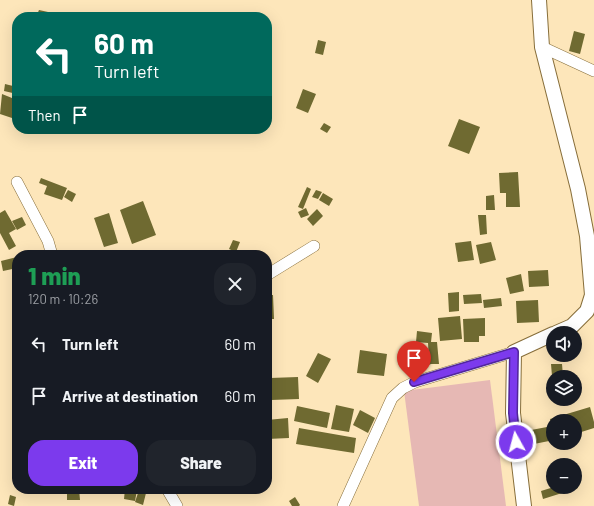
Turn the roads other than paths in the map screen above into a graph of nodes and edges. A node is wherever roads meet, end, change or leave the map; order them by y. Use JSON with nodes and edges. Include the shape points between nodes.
{"nodes":[{"id":1,"x":539,"y":0,"type":"edge"},
{"id":2,"x":542,"y":47,"type":"junction"},
{"id":3,"x":594,"y":71,"type":"edge"},
{"id":4,"x":17,"y":182,"type":"dead end"},
{"id":5,"x":314,"y":246,"type":"dead end"},
{"id":6,"x":51,"y":250,"type":"edge"},
{"id":7,"x":272,"y":272,"type":"edge"},
{"id":8,"x":591,"y":311,"type":"edge"},
{"id":9,"x":572,"y":326,"type":"edge"},
{"id":10,"x":546,"y":337,"type":"edge"},
{"id":11,"x":514,"y":352,"type":"junction"},
{"id":12,"x":170,"y":494,"type":"edge"},
{"id":13,"x":177,"y":506,"type":"edge"},
{"id":14,"x":343,"y":506,"type":"edge"},
{"id":15,"x":524,"y":506,"type":"edge"}],
"edges":[{"from":1,"to":2,"type":"street"},
{"from":2,"to":3,"type":"street"},
{"from":2,"to":8,"type":"street","via":[[575,174],[587,236]]},
{"from":4,"to":6,"type":"street"},
{"from":5,"to":7,"type":"street"},
{"from":8,"to":9,"type":"street"},
{"from":10,"to":11,"type":"street"},
{"from":11,"to":14,"type":"street","via":[[414,382],[402,388],[392,398]]},
{"from":11,"to":15,"type":"street","via":[[513,413]]},
{"from":12,"to":13,"type":"street"}]}
